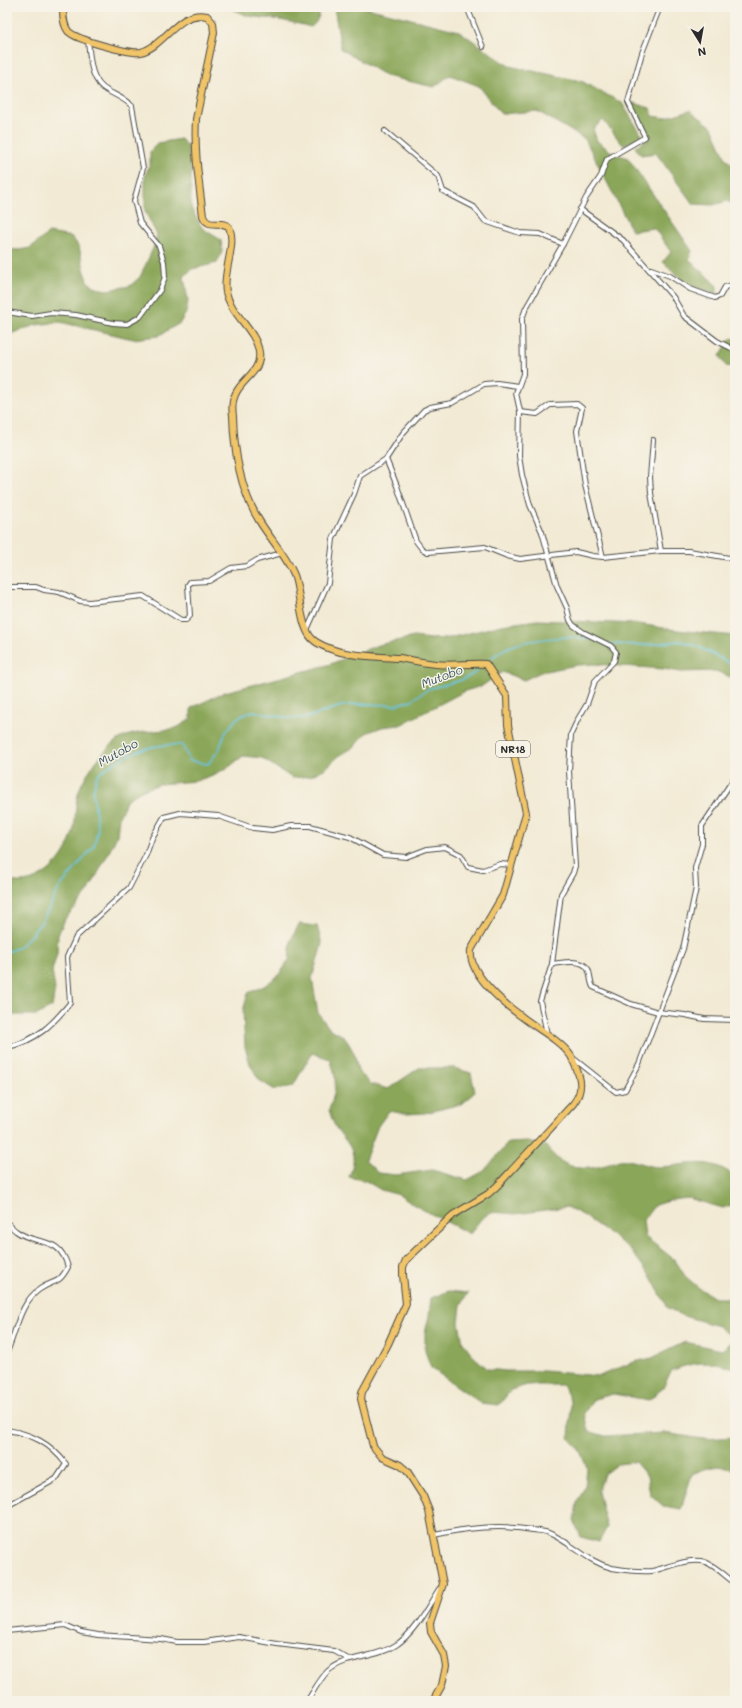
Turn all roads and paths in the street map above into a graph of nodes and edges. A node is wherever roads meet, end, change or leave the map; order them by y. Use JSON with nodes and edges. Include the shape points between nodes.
{"nodes":[{"id":1,"x":63,"y":7,"type":"edge"},
{"id":2,"x":467,"y":7,"type":"edge"},
{"id":3,"x":660,"y":7,"type":"edge"},
{"id":4,"x":88,"y":40,"type":"junction"},
{"id":5,"x":483,"y":47,"type":"dead end"},
{"id":6,"x":385,"y":131,"type":"dead end"},
{"id":7,"x":580,"y":209,"type":"junction"},
{"id":8,"x":562,"y":244,"type":"junction"},
{"id":9,"x":648,"y":269,"type":"junction"},
{"id":10,"x":735,"y":284,"type":"edge"},
{"id":11,"x":7,"y":312,"type":"edge"},
{"id":12,"x":735,"y":350,"type":"edge"},
{"id":13,"x":518,"y":386,"type":"junction"},
{"id":14,"x":520,"y":412,"type":"junction"},
{"id":15,"x":652,"y":440,"type":"dead end"},
{"id":16,"x":386,"y":460,"type":"junction"},
{"id":17,"x":661,"y":551,"type":"junction"},
{"id":18,"x":282,"y":553,"type":"junction"},
{"id":19,"x":549,"y":557,"type":"junction"},
{"id":20,"x":603,"y":557,"type":"junction"},
{"id":21,"x":735,"y":559,"type":"edge"},
{"id":22,"x":7,"y":587,"type":"edge"},
{"id":23,"x":307,"y":630,"type":"junction"},
{"id":24,"x":735,"y":777,"type":"edge"},
{"id":25,"x":511,"y":865,"type":"junction"},
{"id":26,"x":552,"y":964,"type":"junction"},
{"id":27,"x":658,"y":1012,"type":"junction"},
{"id":28,"x":735,"y":1020,"type":"edge"},
{"id":29,"x":547,"y":1034,"type":"junction"},
{"id":30,"x":7,"y":1047,"type":"edge"},
{"id":31,"x":570,"y":1056,"type":"junction"},
{"id":32,"x":7,"y":1222,"type":"edge"},
{"id":33,"x":7,"y":1352,"type":"edge"},
{"id":34,"x":7,"y":1430,"type":"edge"},
{"id":35,"x":7,"y":1506,"type":"edge"},
{"id":36,"x":434,"y":1535,"type":"junction"},
{"id":37,"x":735,"y":1583,"type":"edge"},
{"id":38,"x":443,"y":1584,"type":"junction"},
{"id":39,"x":7,"y":1631,"type":"edge"},
{"id":40,"x":350,"y":1660,"type":"junction"},
{"id":41,"x":306,"y":1701,"type":"edge"},
{"id":42,"x":433,"y":1701,"type":"edge"}],
"edges":[{"from":1,"to":4,"type":"main road","via":[[67,30]]},
{"from":2,"to":5,"type":"street"},
{"from":3,"to":7,"type":"street","via":[[644,48],[628,102],[644,137],[607,159],[601,176]]},
{"from":4,"to":11,"type":"street","via":[[90,64],[96,81],[132,106],[142,160],[141,179],[134,201],[140,223],[160,246],[165,276],[160,290],[140,317],[127,324],[76,315],[51,313],[32,316]]},
{"from":4,"to":18,"type":"main road","via":[[141,52],[189,19],[203,15],[213,23],[214,34],[195,133],[203,216],[206,222],[227,225],[231,231],[226,294],[257,343],[260,355],[255,369],[235,394],[232,404],[236,451],[251,507]]},
{"from":6,"to":8,"type":"street","via":[[438,176],[443,191],[474,207],[485,221],[520,233],[540,234]]},
{"from":7,"to":8,"type":"street"},
{"from":7,"to":9,"type":"street","via":[[623,240]]},
{"from":8,"to":13,"type":"street","via":[[523,316],[523,374]]},
{"from":9,"to":10,"type":"street","via":[[670,276],[690,289],[715,298],[720,296],[725,287]]},
{"from":9,"to":12,"type":"street","via":[[673,297],[684,316],[717,341]]},
{"from":13,"to":14,"type":"street","via":[[516,393]]},
{"from":13,"to":16,"type":"street","via":[[484,384],[452,403],[424,410],[403,433]]},
{"from":14,"to":19,"type":"street","via":[[518,439],[522,476]]},
{"from":14,"to":20,"type":"street","via":[[537,414],[547,406],[556,404],[578,404],[582,408],[577,431],[585,485]]},
{"from":15,"to":17,"type":"street","via":[[650,485]]},
{"from":16,"to":19,"type":"street","via":[[416,541],[422,549],[434,552],[485,547],[513,558]]},
{"from":16,"to":23,"type":"street","via":[[360,476],[333,539],[328,583]]},
{"from":17,"to":20,"type":"street"},
{"from":17,"to":21,"type":"street","via":[[689,551]]},
{"from":18,"to":22,"type":"street","via":[[257,560],[247,566],[231,568],[209,581],[190,582],[190,616],[186,620],[181,620],[143,596],[80,601],[59,592],[36,587]]},
{"from":18,"to":23,"type":"main road","via":[[294,576]]},
{"from":19,"to":20,"type":"street","via":[[576,552]]},
{"from":19,"to":26,"type":"street","via":[[573,625],[592,638],[611,646],[616,652],[614,661],[594,681],[587,704],[571,734],[569,768],[575,866],[561,894]]},
{"from":23,"to":25,"type":"main road","number":"NR18","via":[[316,642],[362,655],[400,658],[437,665],[486,664],[507,696],[508,725],[526,808]]},
{"from":24,"to":27,"type":"street","via":[[702,826],[702,844],[695,868],[696,888],[688,928],[683,949]]},
{"from":25,"to":29,"type":"main road","number":"NR18","via":[[503,895],[471,950],[471,959],[478,972],[499,997],[521,1017]]},
{"from":25,"to":30,"type":"street","via":[[500,864],[482,870],[468,867],[460,855],[445,847],[427,849],[406,857],[383,855],[350,837],[310,826],[272,830],[253,828],[218,816],[180,813],[164,816],[129,888],[76,937],[67,957],[70,1003],[45,1030],[28,1041]]},
{"from":26,"to":27,"type":"street","via":[[566,962],[583,965],[589,971],[593,988]]},
{"from":26,"to":29,"type":"street","via":[[540,1006]]},
{"from":27,"to":28,"type":"street","via":[[704,1019]]},
{"from":27,"to":31,"type":"street","via":[[639,1064],[624,1090],[616,1092]]},
{"from":29,"to":31,"type":"main road","number":"NR18"},
{"from":31,"to":36,"type":"main road","number":"NR18","via":[[580,1081],[578,1098],[497,1186],[453,1215],[406,1260],[403,1267],[405,1308],[362,1392],[362,1405],[372,1446],[382,1457],[400,1465],[416,1484],[429,1511]]},
{"from":32,"to":33,"type":"street","via":[[17,1232],[51,1243],[65,1256],[68,1267],[62,1278],[39,1289],[25,1306],[16,1322]]},
{"from":34,"to":35,"type":"street","via":[[23,1433],[55,1449],[66,1464],[56,1479]]},
{"from":36,"to":37,"type":"street","via":[[478,1527],[513,1526],[550,1533],[595,1562],[612,1568],[651,1571],[675,1563],[703,1562],[718,1568]]},
{"from":36,"to":38,"type":"main road","number":"NR18"},
{"from":38,"to":40,"type":"street","via":[[417,1622],[397,1644],[370,1656]]},
{"from":38,"to":42,"type":"main road","number":"NR18","via":[[430,1623],[446,1666],[445,1677]]},
{"from":39,"to":40,"type":"street","via":[[65,1625],[81,1632],[98,1635],[177,1642],[204,1642],[239,1637],[334,1650]]},
{"from":40,"to":41,"type":"street","via":[[328,1672]]}]}
